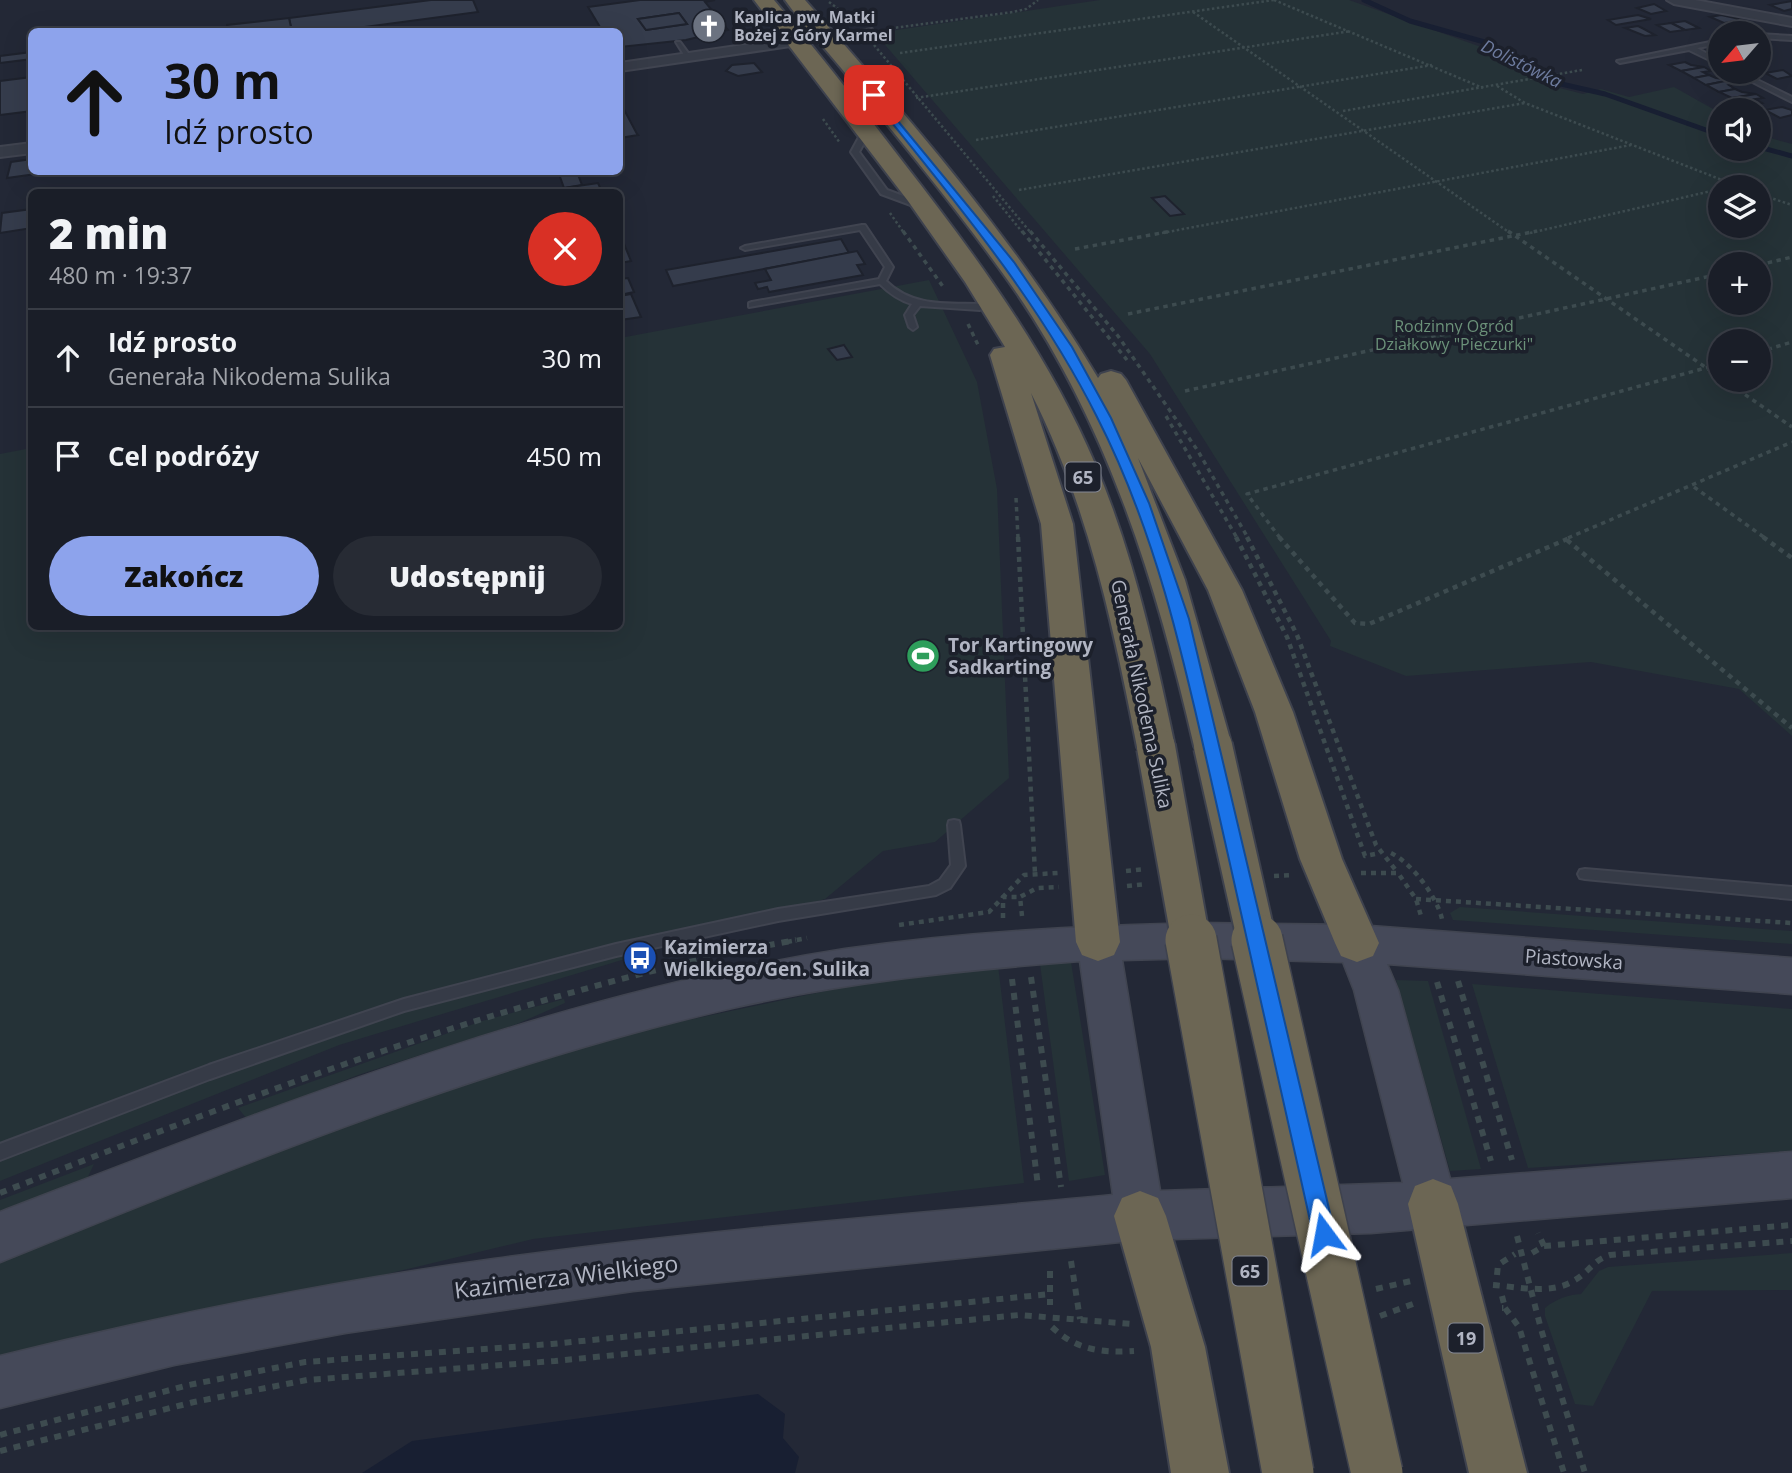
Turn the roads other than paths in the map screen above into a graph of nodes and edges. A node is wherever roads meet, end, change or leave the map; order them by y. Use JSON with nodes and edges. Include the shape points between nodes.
{"nodes":[{"id":1,"x":764,"y":0,"type":"edge"},
{"id":2,"x":795,"y":0,"type":"edge"},
{"id":3,"x":1674,"y":0,"type":"edge"},
{"id":4,"x":1792,"y":22,"type":"edge"},
{"id":5,"x":872,"y":31,"type":"road end"},
{"id":6,"x":827,"y":37,"type":"junction"},
{"id":7,"x":1771,"y":37,"type":"edge"},
{"id":8,"x":1792,"y":38,"type":"edge"},
{"id":9,"x":799,"y":41,"type":"junction"},
{"id":10,"x":678,"y":43,"type":"dead end"},
{"id":11,"x":1708,"y":44,"type":"edge"},
{"id":12,"x":1689,"y":47,"type":"junction"},
{"id":13,"x":688,"y":57,"type":"junction"},
{"id":14,"x":1708,"y":57,"type":"edge"},
{"id":15,"x":1620,"y":61,"type":"dead end"},
{"id":16,"x":623,"y":67,"type":"edge"},
{"id":17,"x":1761,"y":84,"type":"edge"},
{"id":18,"x":1792,"y":100,"type":"edge"},
{"id":19,"x":28,"y":148,"type":"edge"},
{"id":20,"x":0,"y":152,"type":"edge"},
{"id":21,"x":953,"y":191,"type":"junction"},
{"id":22,"x":937,"y":221,"type":"junction"},
{"id":23,"x":745,"y":248,"type":"dead end"},
{"id":24,"x":882,"y":281,"type":"junction"},
{"id":25,"x":917,"y":304,"type":"junction"},
{"id":26,"x":752,"y":305,"type":"dead end"},
{"id":27,"x":972,"y":312,"type":"junction"},
{"id":28,"x":913,"y":327,"type":"dead end"},
{"id":29,"x":954,"y":825,"type":"dead end"},
{"id":30,"x":1586,"y":874,"type":"dead end"},
{"id":31,"x":1792,"y":892,"type":"edge"},
{"id":32,"x":1098,"y":942,"type":"junction"},
{"id":33,"x":1357,"y":943,"type":"junction"},
{"id":34,"x":1792,"y":975,"type":"edge"},
{"id":35,"x":0,"y":1152,"type":"edge"},
{"id":36,"x":1792,"y":1175,"type":"edge"},
{"id":37,"x":1433,"y":1203,"type":"junction"},
{"id":38,"x":1140,"y":1216,"type":"junction"},
{"id":39,"x":0,"y":1237,"type":"edge"},
{"id":40,"x":0,"y":1382,"type":"edge"},
{"id":41,"x":1200,"y":1473,"type":"edge"},
{"id":42,"x":1288,"y":1473,"type":"edge"},
{"id":43,"x":1377,"y":1473,"type":"edge"},
{"id":44,"x":1498,"y":1473,"type":"edge"}],
"edges":[{"from":1,"to":9,"type":"highway","name":"Generała Nikodema Sulika","number":"65"},
{"from":2,"to":6,"type":"highway","number":"65"},
{"from":3,"to":4,"type":"street"},
{"from":5,"to":6,"type":"lane"},
{"from":6,"to":21,"type":"highway","number":"65"},
{"from":7,"to":8,"type":"lane"},
{"from":9,"to":13,"type":"street"},
{"from":9,"to":22,"type":"highway","name":"Generała Nikodema Sulika","number":"65"},
{"from":10,"to":13,"type":"lane"},
{"from":11,"to":12,"type":"lane"},
{"from":12,"to":14,"type":"lane"},
{"from":12,"to":15,"type":"lane"},
{"from":13,"to":16,"type":"street"},
{"from":17,"to":18,"type":"lane"},
{"from":19,"to":20,"type":"street"},
{"from":21,"to":33,"type":"highway","via":[[1013,246],[1096,353],[1180,502],[1251,651],[1321,859]]},
{"from":21,"to":43,"type":"highway","number":"65","bridge":true,"via":[[1066,347],[1105,418],[1143,503],[1182,619]]},
{"from":22,"to":27,"type":"highway"},
{"from":22,"to":42,"type":"highway","name":"Generała Nikodema Sulika","number":"65","bridge":true,"via":[[1021,346],[1069,441],[1099,515],[1128,612]]},
{"from":23,"to":24,"type":"lane","via":[[862,228],[889,267]]},
{"from":24,"to":25,"type":"lane","via":[[896,295]]},
{"from":24,"to":26,"type":"lane"},
{"from":25,"to":27,"type":"lane"},
{"from":25,"to":28,"type":"lane","via":[[909,315]]},
{"from":27,"to":32,"type":"highway","via":[[1010,370],[1057,524]]},
{"from":29,"to":35,"type":"lane","via":[[958,866],[945,884],[931,891],[778,915],[416,1002],[209,1072]]},
{"from":30,"to":31,"type":"lane"},
{"from":32,"to":33,"type":"main road","name":"Piastowska","via":[[1249,939]]},
{"from":32,"to":38,"type":"main road"},
{"from":32,"to":39,"type":"main road","via":[[845,967],[632,1012],[528,1041],[334,1106]]},
{"from":33,"to":34,"type":"main road","name":"Piastowska"},
{"from":33,"to":37,"type":"main road","via":[[1376,990]]},
{"from":36,"to":37,"type":"main road"},
{"from":37,"to":38,"type":"main road","name":"Kazimierza Wielkiego"},
{"from":37,"to":44,"type":"highway","number":"19"},
{"from":38,"to":40,"type":"main road","name":"Kazimierza Wielkiego","via":[[493,1284],[174,1339]]},
{"from":38,"to":41,"type":"highway","via":[[1178,1347]]}]}
